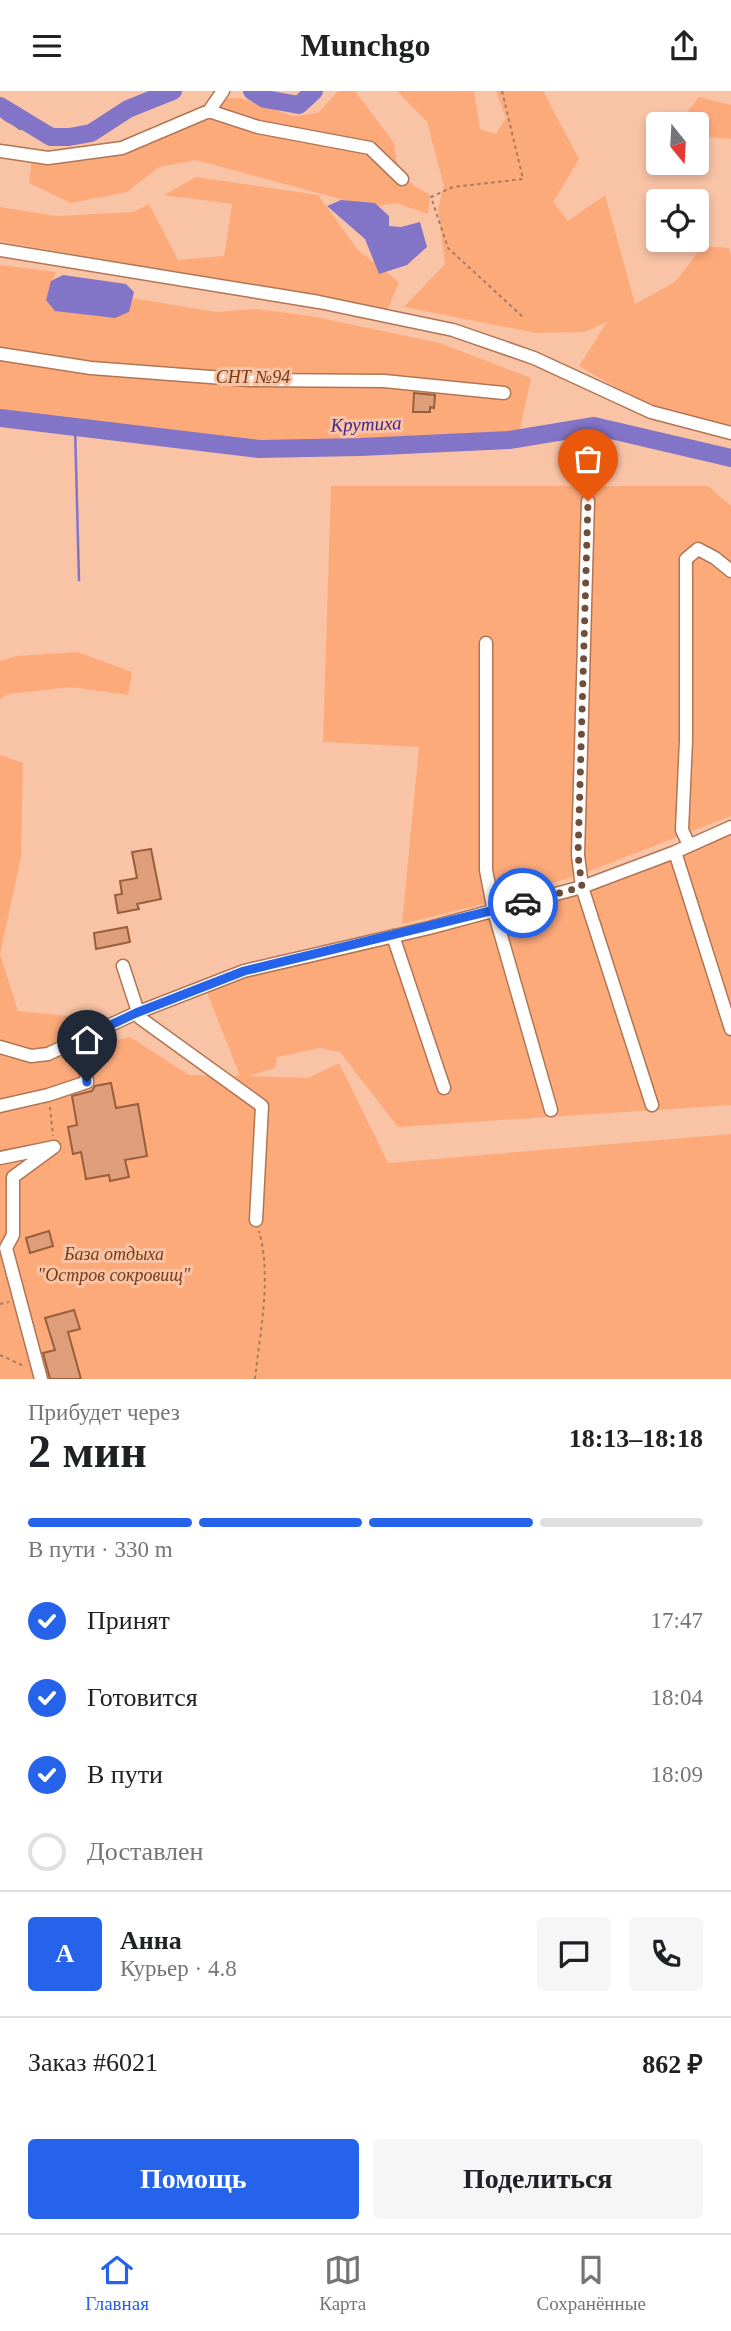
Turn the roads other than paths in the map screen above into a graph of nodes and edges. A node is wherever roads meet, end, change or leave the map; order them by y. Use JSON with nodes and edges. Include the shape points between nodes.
{"nodes":[{"id":1,"x":223,"y":91,"type":"edge"},
{"id":2,"x":209,"y":111,"type":"junction"},
{"id":3,"x":0,"y":151,"type":"edge"},
{"id":4,"x":402,"y":179,"type":"dead end"},
{"id":5,"x":0,"y":250,"type":"edge"},
{"id":6,"x":0,"y":354,"type":"edge"},
{"id":7,"x":503,"y":393,"type":"dead end"},
{"id":8,"x":731,"y":433,"type":"edge"},
{"id":9,"x":588,"y":501,"type":"dead end"},
{"id":10,"x":731,"y":571,"type":"edge"},
{"id":11,"x":486,"y":642,"type":"dead end"},
{"id":12,"x":731,"y":827,"type":"edge"},
{"id":13,"x":689,"y":845,"type":"junction"},
{"id":14,"x":675,"y":852,"type":"junction"},
{"id":15,"x":582,"y":887,"type":"junction"},
{"id":16,"x":494,"y":911,"type":"junction"},
{"id":17,"x":393,"y":936,"type":"junction"},
{"id":18,"x":123,"y":966,"type":"dead end"},
{"id":19,"x":136,"y":1013,"type":"junction"},
{"id":20,"x":731,"y":1029,"type":"edge"},
{"id":21,"x":83,"y":1038,"type":"junction"},
{"id":22,"x":0,"y":1047,"type":"edge"},
{"id":23,"x":444,"y":1088,"type":"dead end"},
{"id":24,"x":652,"y":1105,"type":"dead end"},
{"id":25,"x":0,"y":1106,"type":"edge"},
{"id":26,"x":551,"y":1110,"type":"dead end"},
{"id":27,"x":0,"y":1158,"type":"edge"},
{"id":28,"x":256,"y":1220,"type":"road end"},
{"id":29,"x":40,"y":1376,"type":"edge"}],
"edges":[{"from":1,"to":2,"type":"street"},
{"from":2,"to":3,"type":"street","via":[[122,148],[48,158]]},
{"from":2,"to":4,"type":"street","via":[[258,127],[370,148]]},
{"from":5,"to":8,"type":"street","via":[[319,302],[453,330],[534,358],[651,412]]},
{"from":6,"to":7,"type":"street","via":[[91,368],[250,380],[384,381]]},
{"from":9,"to":15,"type":"street","via":[[578,855]]},
{"from":10,"to":13,"type":"street","via":[[698,549],[686,559],[682,830]]},
{"from":11,"to":16,"type":"street","via":[[486,870]]},
{"from":12,"to":13,"type":"street"},
{"from":13,"to":14,"type":"street"},
{"from":14,"to":15,"type":"street"},
{"from":14,"to":20,"type":"street"},
{"from":15,"to":16,"type":"street"},
{"from":15,"to":24,"type":"street"},
{"from":16,"to":17,"type":"street"},
{"from":16,"to":26,"type":"street"},
{"from":17,"to":19,"type":"street","via":[[244,971]]},
{"from":17,"to":23,"type":"street"},
{"from":18,"to":19,"type":"street"},
{"from":19,"to":21,"type":"street"},
{"from":19,"to":28,"type":"street","via":[[262,1106]]},
{"from":21,"to":22,"type":"street","via":[[40,1056]]},
{"from":21,"to":25,"type":"street","via":[[87,1082]]},
{"from":27,"to":29,"type":"street","via":[[54,1147],[13,1177],[13,1235],[6,1248]]}]}
